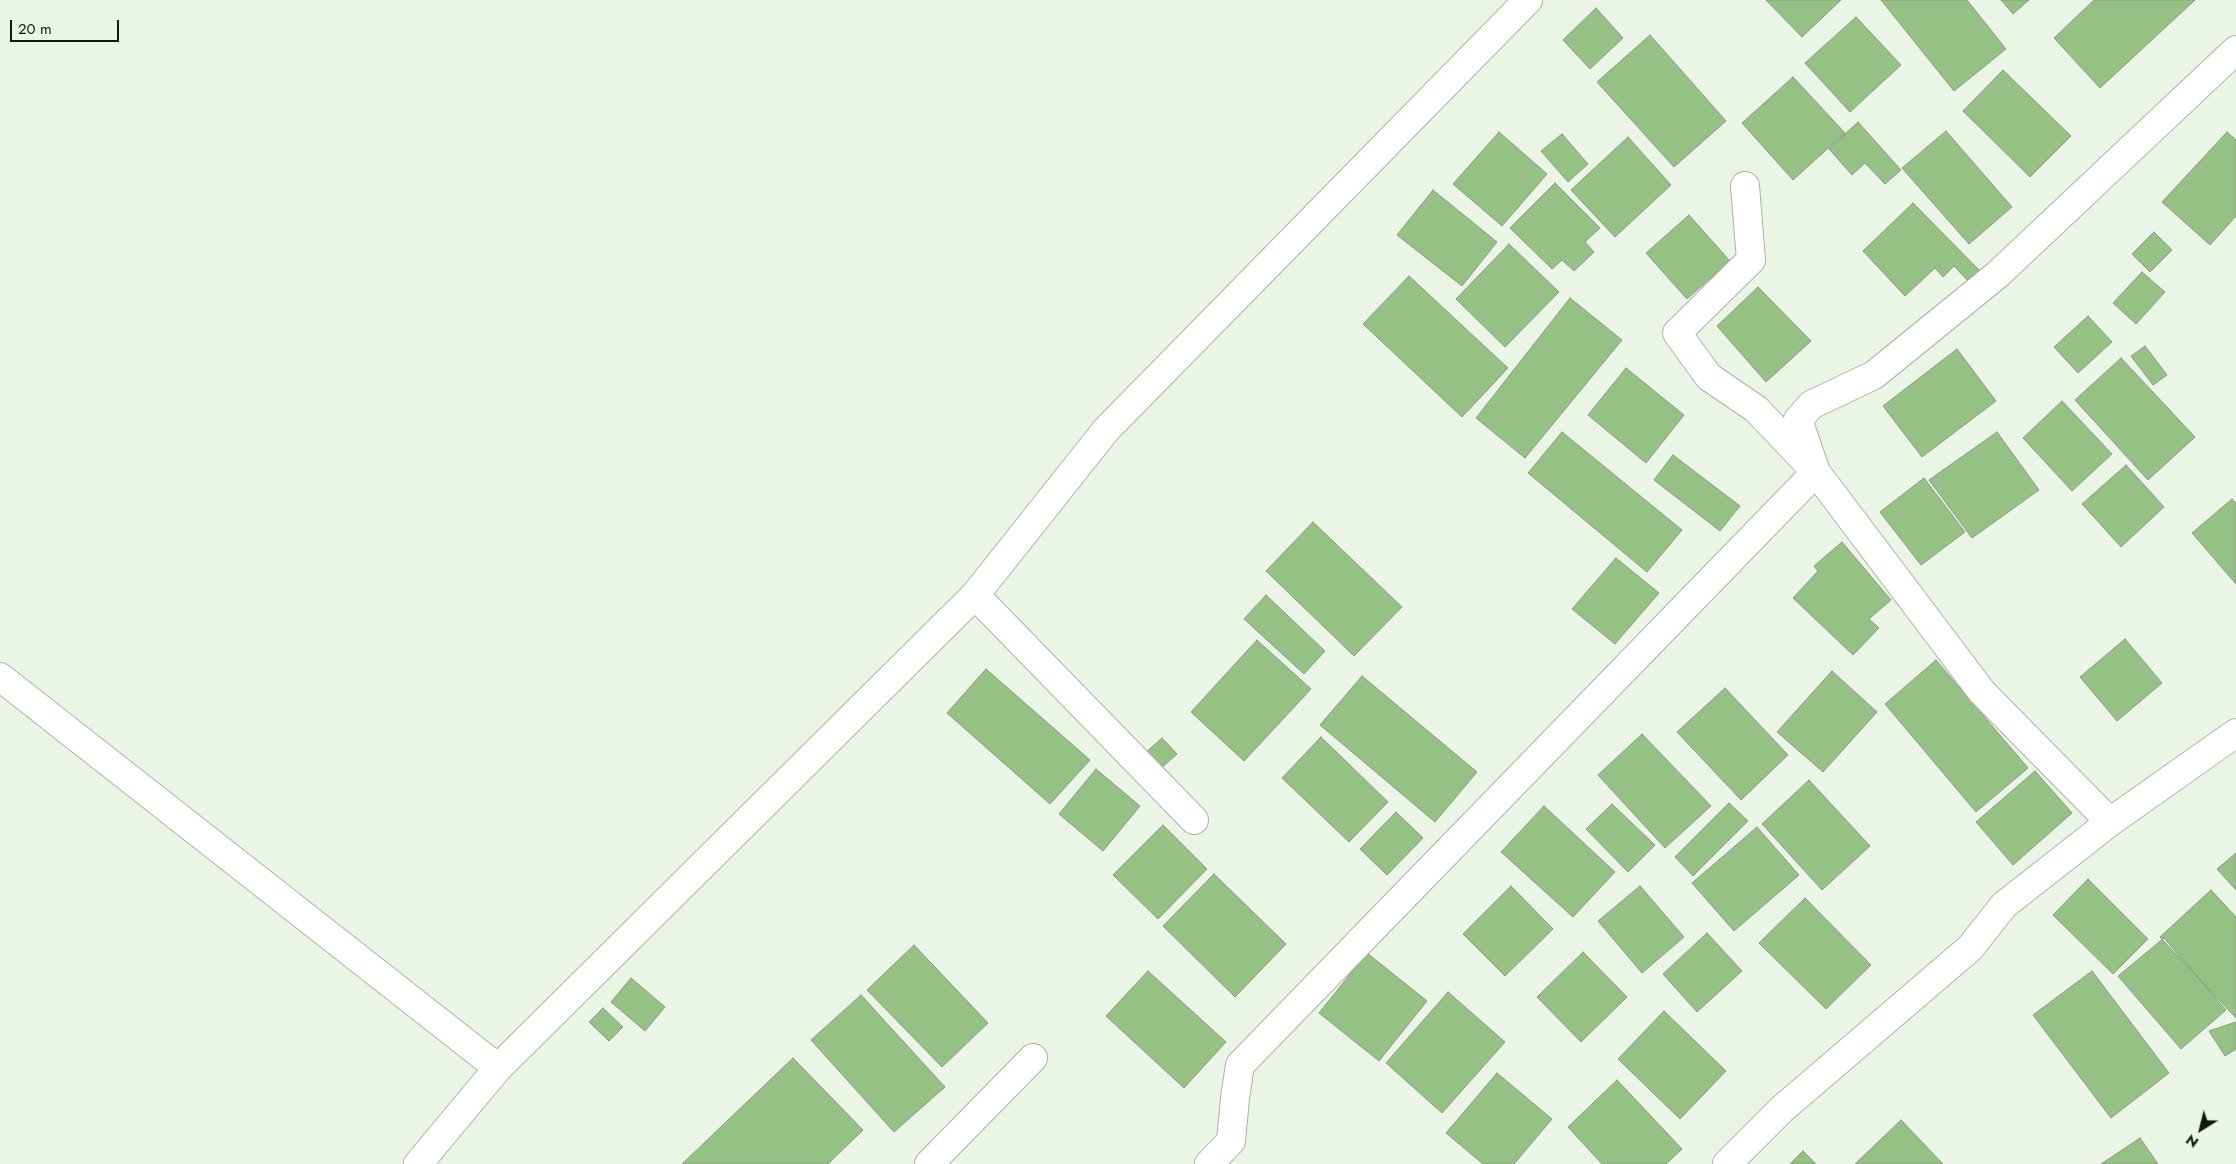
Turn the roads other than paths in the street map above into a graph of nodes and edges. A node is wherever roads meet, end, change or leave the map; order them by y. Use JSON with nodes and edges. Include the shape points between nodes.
{"nodes":[{"id":1,"x":1528,"y":0,"type":"edge"},
{"id":2,"x":2236,"y":50,"type":"edge"},
{"id":3,"x":1745,"y":186,"type":"dead end"},
{"id":4,"x":1816,"y":472,"type":"junction"},
{"id":5,"x":975,"y":595,"type":"junction"},
{"id":6,"x":0,"y":677,"type":"edge"},
{"id":7,"x":2236,"y":733,"type":"edge"},
{"id":8,"x":1194,"y":820,"type":"dead end"},
{"id":9,"x":2110,"y":822,"type":"junction"},
{"id":10,"x":1033,"y":1058,"type":"dead end"},
{"id":11,"x":498,"y":1068,"type":"junction"},
{"id":12,"x":418,"y":1164,"type":"edge"},
{"id":13,"x":929,"y":1164,"type":"edge"},
{"id":14,"x":1209,"y":1164,"type":"edge"},
{"id":15,"x":1726,"y":1164,"type":"edge"}],
"edges":[{"from":1,"to":5,"type":"street","via":[[1106,430]]},
{"from":2,"to":4,"type":"street","via":[[1996,275],[1874,376],[1811,405],[1798,420]]},
{"from":3,"to":4,"type":"street","via":[[1751,260],[1677,333],[1709,377],[1756,409]]},
{"from":4,"to":9,"type":"street","via":[[1982,692]]},
{"from":4,"to":14,"type":"street","via":[[1240,1065],[1231,1141]]},
{"from":5,"to":8,"type":"street"},
{"from":5,"to":11,"type":"street"},
{"from":6,"to":11,"type":"street"},
{"from":7,"to":9,"type":"street"},
{"from":9,"to":15,"type":"street","via":[[2004,904],[1970,948],[1782,1109]]},
{"from":10,"to":13,"type":"street"},
{"from":11,"to":12,"type":"street"}]}
